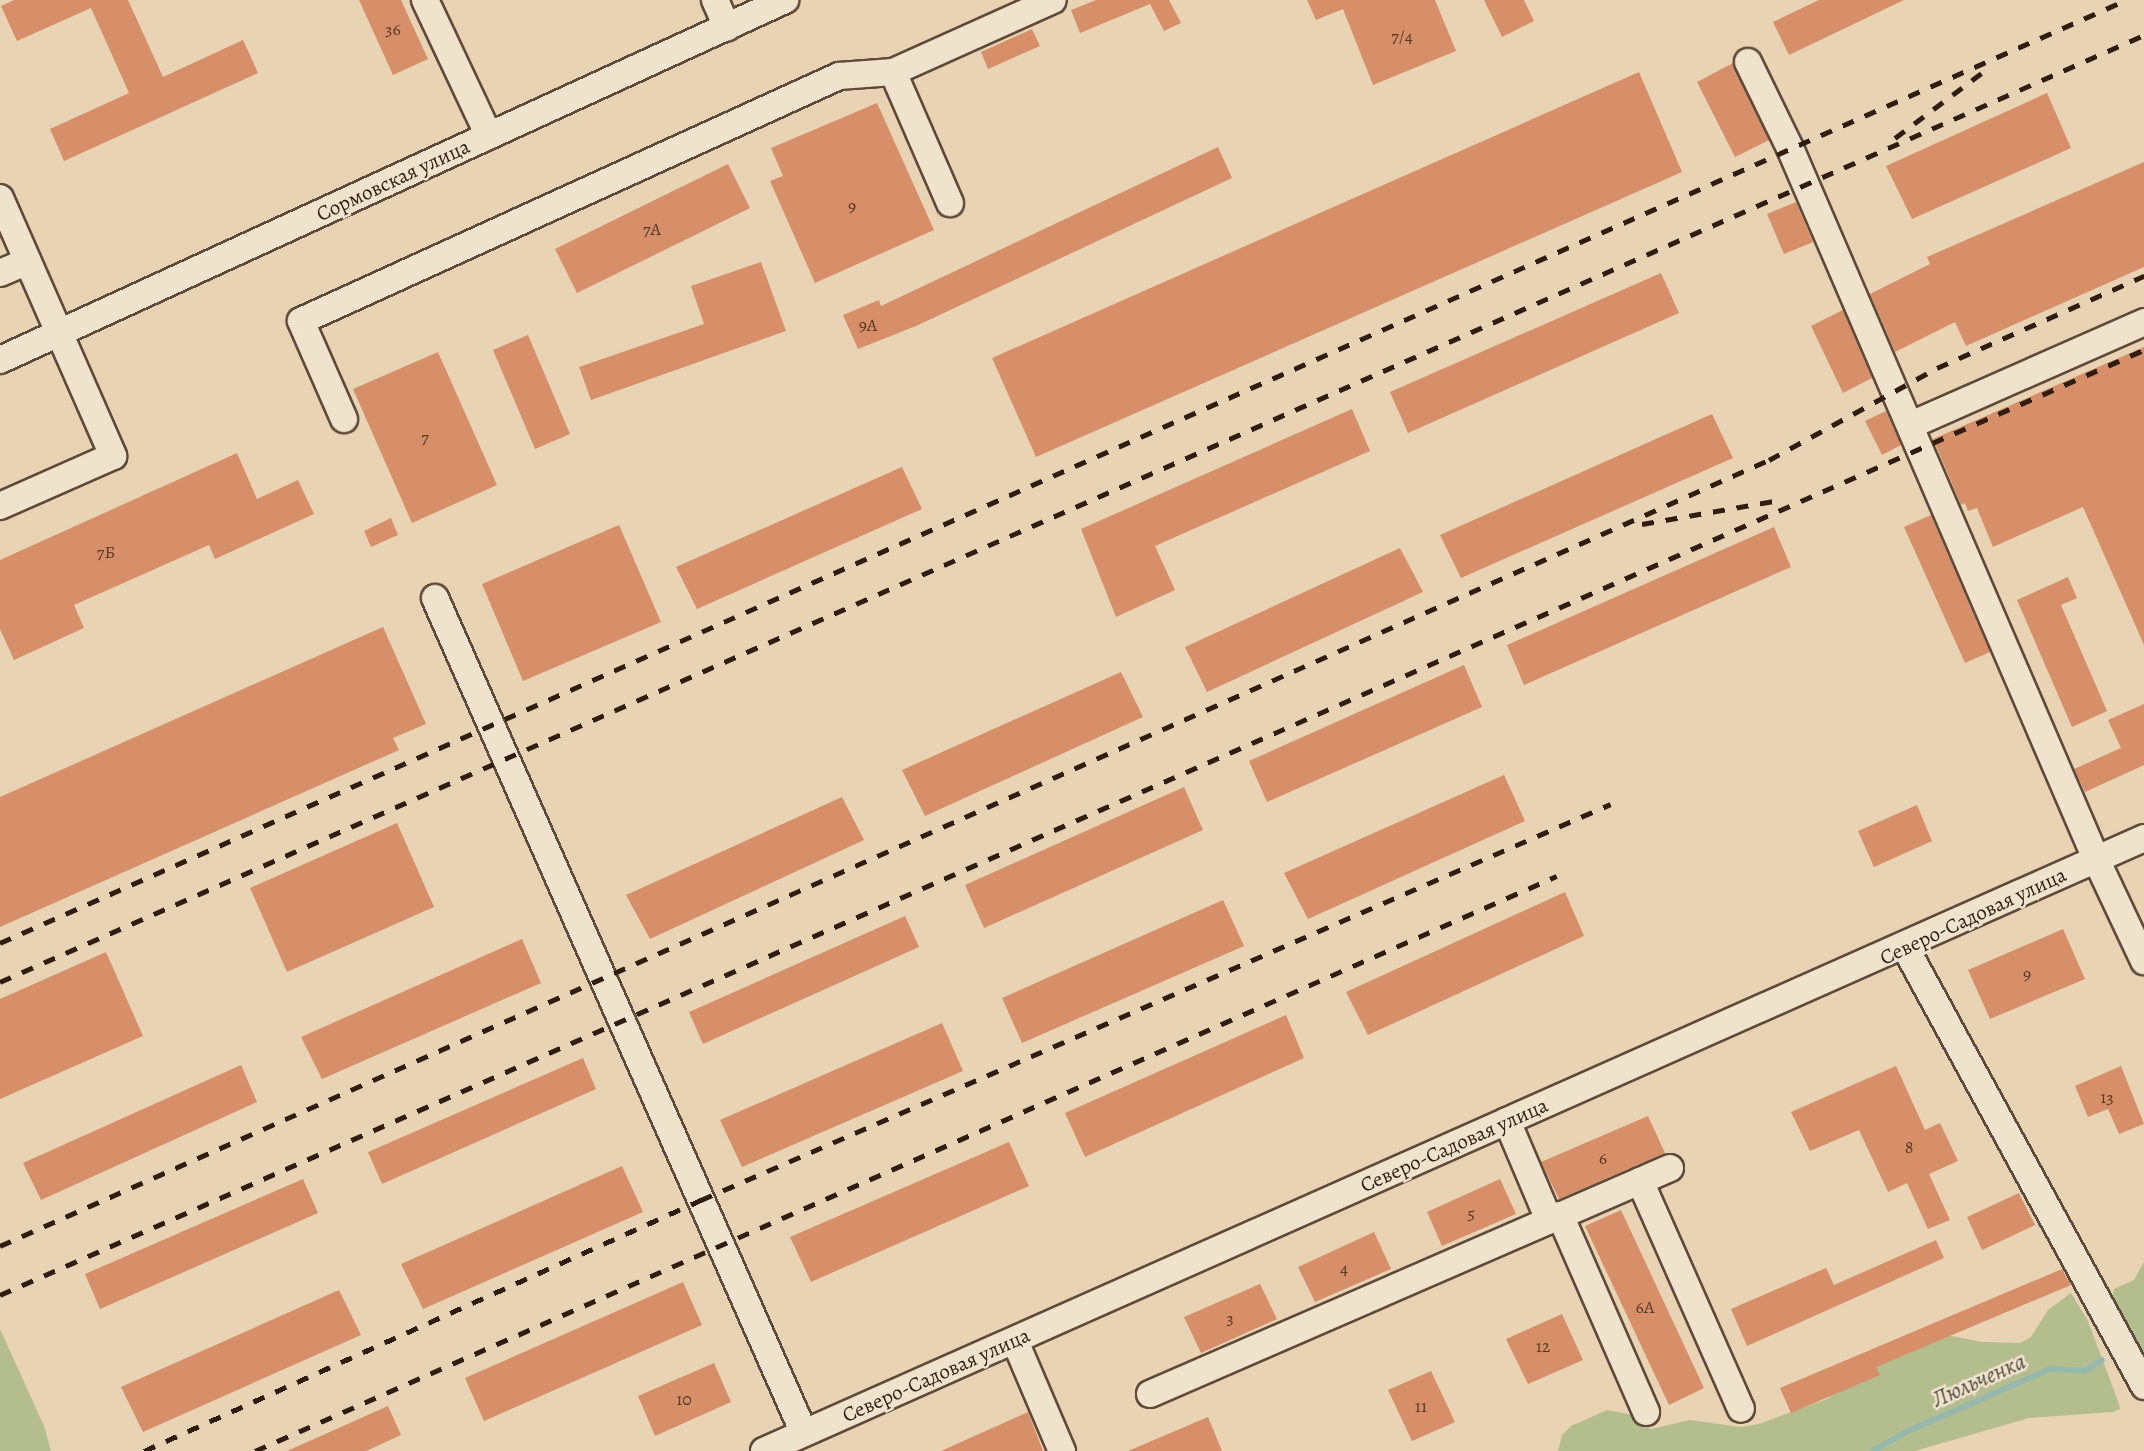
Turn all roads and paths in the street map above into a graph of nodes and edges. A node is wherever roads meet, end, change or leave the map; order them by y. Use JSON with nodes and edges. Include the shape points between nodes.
{"nodes":[{"id":1,"x":425,"y":0,"type":"edge"},
{"id":2,"x":715,"y":0,"type":"edge"},
{"id":3,"x":785,"y":0,"type":"edge"},
{"id":4,"x":1053,"y":0,"type":"edge"},
{"id":5,"x":727,"y":27,"type":"junction"},
{"id":6,"x":1748,"y":62,"type":"dead end"},
{"id":7,"x":893,"y":72,"type":"junction"},
{"id":8,"x":489,"y":136,"type":"junction"},
{"id":9,"x":0,"y":198,"type":"edge"},
{"id":10,"x":950,"y":203,"type":"dead end"},
{"id":11,"x":28,"y":261,"type":"junction"},
{"id":12,"x":0,"y":273,"type":"edge"},
{"id":13,"x":2144,"y":322,"type":"edge"},
{"id":14,"x":60,"y":333,"type":"junction"},
{"id":15,"x":0,"y":360,"type":"edge"},
{"id":16,"x":344,"y":419,"type":"dead end"},
{"id":17,"x":1911,"y":425,"type":"junction"},
{"id":18,"x":0,"y":506,"type":"edge"},
{"id":19,"x":435,"y":598,"type":"dead end"},
{"id":20,"x":2144,"y":838,"type":"edge"},
{"id":21,"x":2096,"y":859,"type":"junction"},
{"id":22,"x":1905,"y":947,"type":"junction"},
{"id":23,"x":2144,"y":961,"type":"edge"},
{"id":24,"x":1507,"y":1121,"type":"junction"},
{"id":25,"x":1670,"y":1168,"type":"dead end"},
{"id":26,"x":1640,"y":1181,"type":"junction"},
{"id":27,"x":1555,"y":1217,"type":"junction"},
{"id":28,"x":1014,"y":1341,"type":"junction"},
{"id":29,"x":2144,"y":1386,"type":"edge"},
{"id":30,"x":1150,"y":1394,"type":"dead end"},
{"id":31,"x":1741,"y":1409,"type":"dead end"},
{"id":32,"x":1646,"y":1412,"type":"dead end"},
{"id":33,"x":804,"y":1433,"type":"junction"},
{"id":34,"x":764,"y":1451,"type":"edge"},
{"id":35,"x":1062,"y":1451,"type":"edge"}],
"edges":[{"from":1,"to":8,"type":"street"},
{"from":2,"to":5,"type":"street"},
{"from":3,"to":5,"type":"street","name":"Сормовская улица"},
{"from":4,"to":7,"type":"street"},
{"from":5,"to":8,"type":"street","name":"Сормовская улица"},
{"from":6,"to":17,"type":"street"},
{"from":7,"to":10,"type":"street"},
{"from":7,"to":16,"type":"street","via":[[839,76],[301,321]]},
{"from":8,"to":14,"type":"street","name":"Сормовская улица"},
{"from":9,"to":11,"type":"street"},
{"from":11,"to":12,"type":"street"},
{"from":11,"to":14,"type":"street"},
{"from":13,"to":17,"type":"street"},
{"from":14,"to":15,"type":"street","name":"Сормовская улица"},
{"from":14,"to":18,"type":"street","via":[[113,456]]},
{"from":17,"to":21,"type":"street"},
{"from":19,"to":33,"type":"street"},
{"from":20,"to":21,"type":"street","name":"Северо-Садовая улица"},
{"from":21,"to":22,"type":"street","name":"Северо-Садовая улица"},
{"from":21,"to":23,"type":"street"},
{"from":22,"to":24,"type":"street","name":"Северо-Садовая улица"},
{"from":22,"to":29,"type":"street"},
{"from":24,"to":27,"type":"street"},
{"from":24,"to":28,"type":"street","name":"Северо-Садовая улица"},
{"from":25,"to":26,"type":"street"},
{"from":26,"to":27,"type":"street"},
{"from":26,"to":31,"type":"street"},
{"from":27,"to":30,"type":"street"},
{"from":27,"to":32,"type":"street"},
{"from":28,"to":33,"type":"street","name":"Северо-Садовая улица"},
{"from":28,"to":35,"type":"street"},
{"from":33,"to":34,"type":"street","name":"Северо-Садовая улица"}]}
